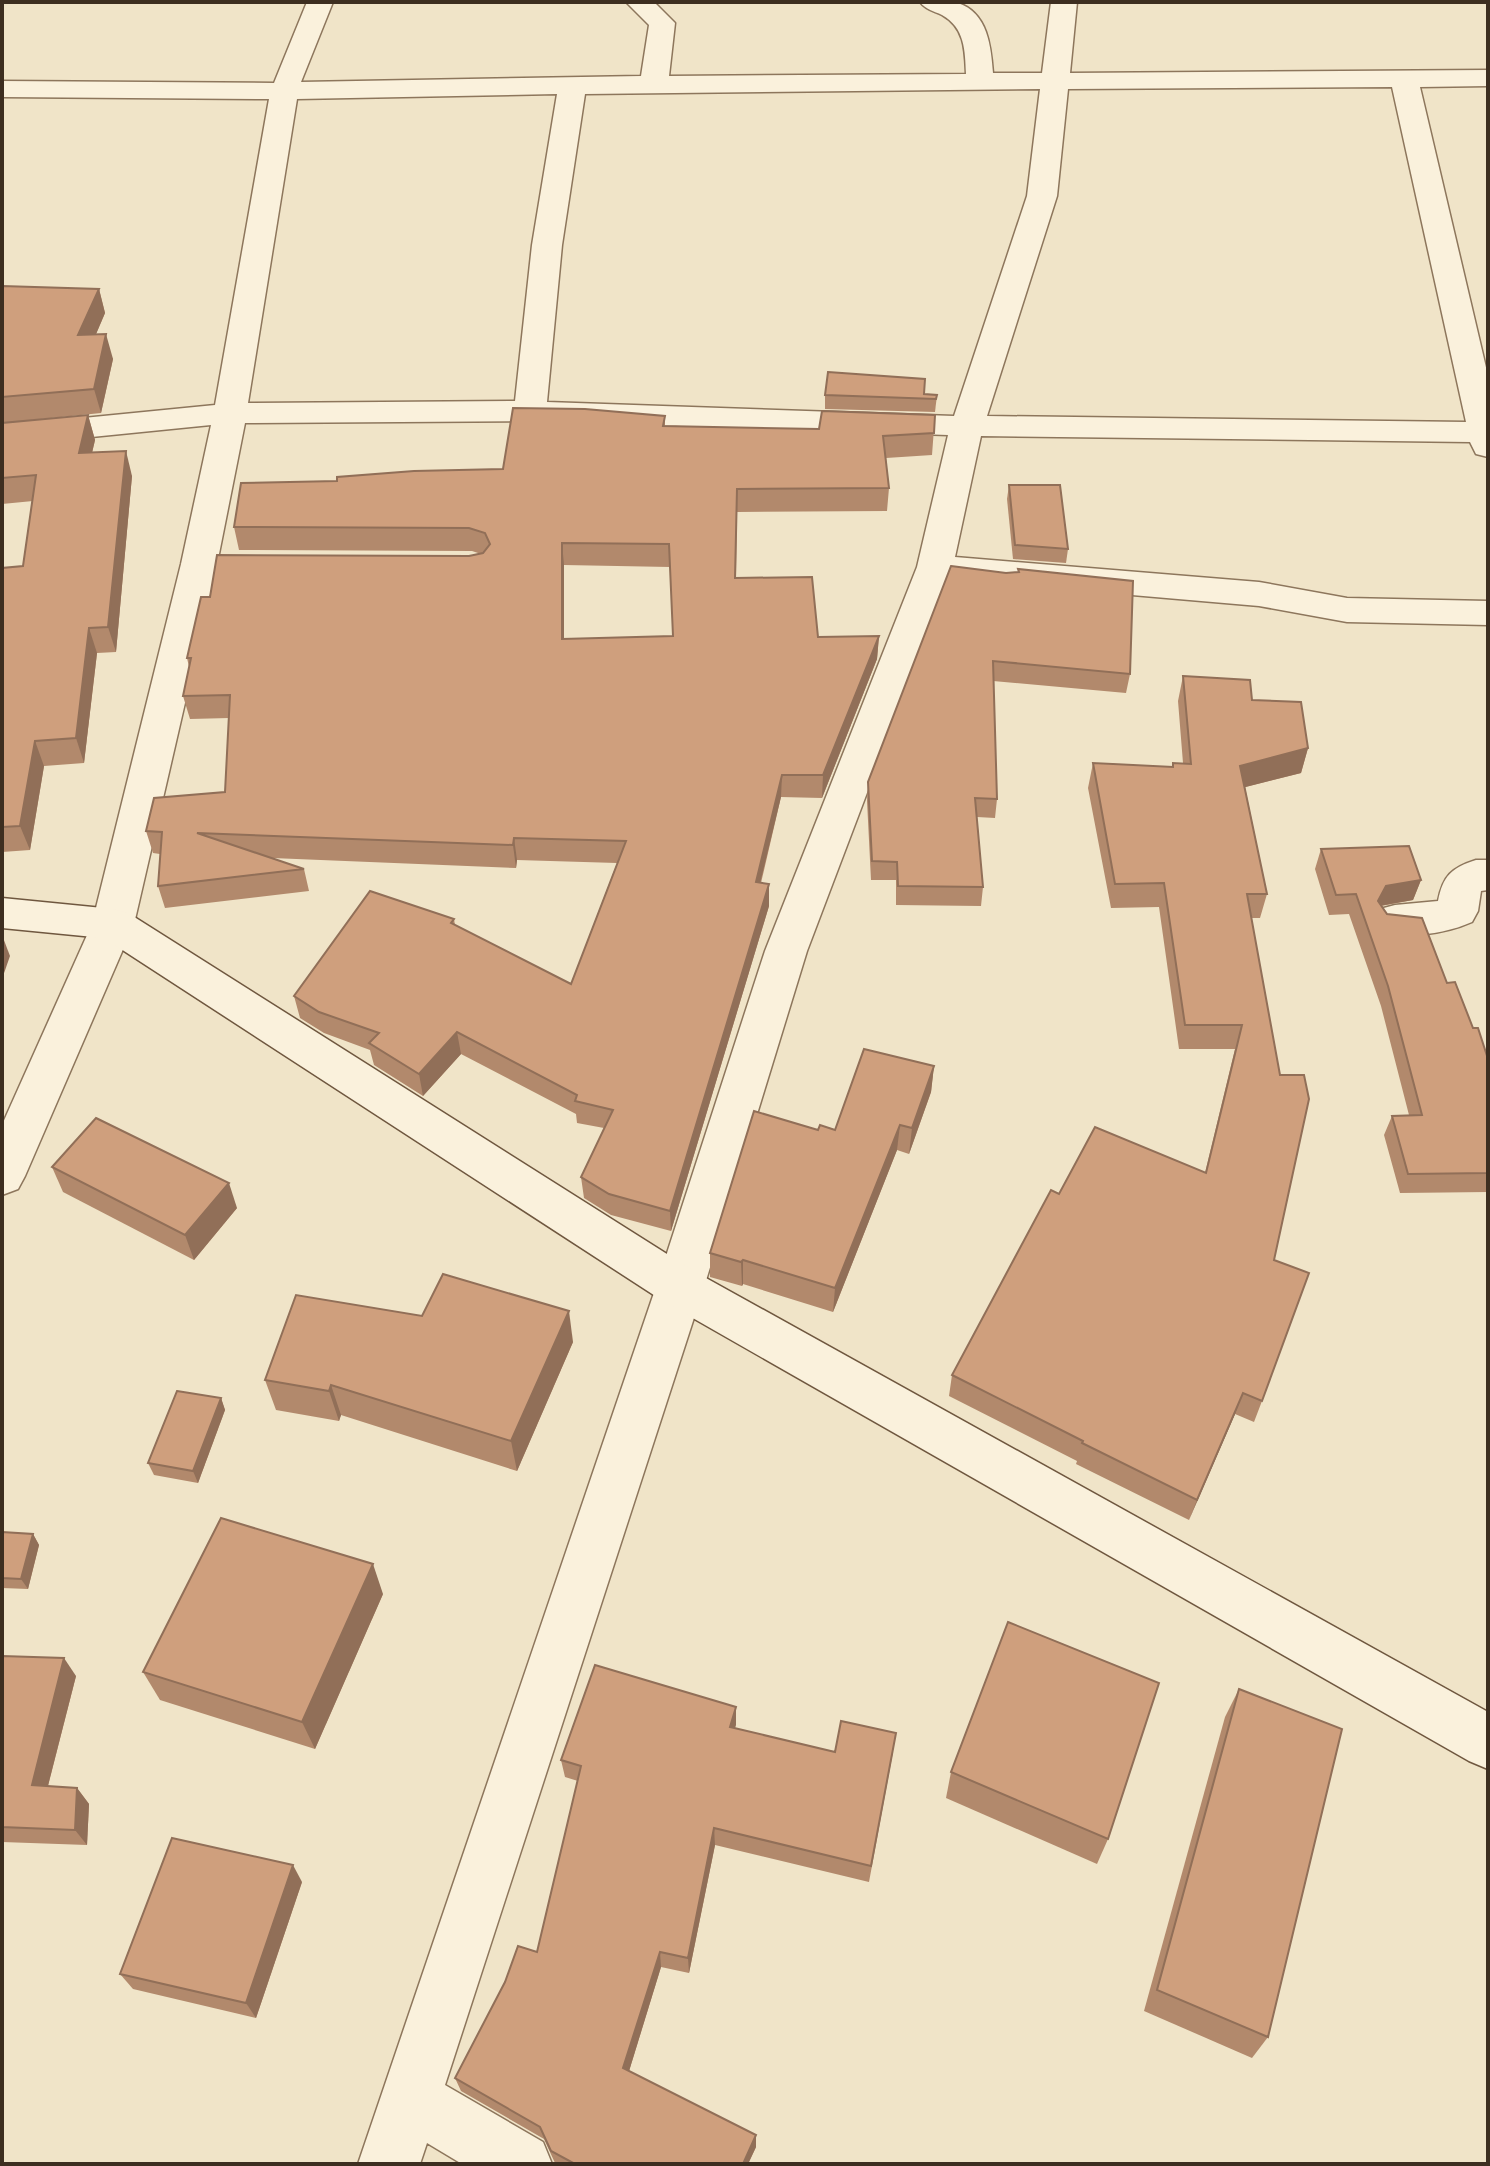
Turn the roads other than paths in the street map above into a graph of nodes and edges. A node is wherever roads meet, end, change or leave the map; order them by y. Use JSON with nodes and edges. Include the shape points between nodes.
{"nodes":[{"id":1,"x":320,"y":2,"type":"edge"},
{"id":2,"x":639,"y":2,"type":"edge"},
{"id":3,"x":933,"y":2,"type":"edge"},
{"id":4,"x":1064,"y":2,"type":"edge"},
{"id":5,"x":1488,"y":78,"type":"edge"},
{"id":6,"x":1404,"y":79,"type":"junction"},
{"id":7,"x":1057,"y":80,"type":"junction"},
{"id":8,"x":980,"y":82,"type":"junction"},
{"id":9,"x":654,"y":84,"type":"junction"},
{"id":10,"x":572,"y":86,"type":"junction"},
{"id":11,"x":2,"y":89,"type":"edge"},
{"id":12,"x":284,"y":91,"type":"junction"},
{"id":13,"x":530,"y":411,"type":"junction"},
{"id":14,"x":230,"y":413,"type":"junction"},
{"id":15,"x":967,"y":426,"type":"junction"},
{"id":16,"x":2,"y":436,"type":"edge"},
{"id":17,"x":1486,"y":437,"type":"edge"},
{"id":18,"x":935,"y":567,"type":"junction"},
{"id":19,"x":1488,"y":613,"type":"edge"},
{"id":20,"x":1488,"y":875,"type":"edge"},
{"id":21,"x":2,"y":913,"type":"edge"},
{"id":22,"x":1395,"y":920,"type":"edge"},
{"id":23,"x":113,"y":924,"type":"junction"},
{"id":24,"x":2,"y":1176,"type":"edge"},
{"id":25,"x":680,"y":1287,"type":"junction"},
{"id":26,"x":1488,"y":1742,"type":"edge"},
{"id":27,"x":412,"y":2100,"type":"junction"},
{"id":28,"x":389,"y":2164,"type":"edge"},
{"id":29,"x":521,"y":2164,"type":"edge"}],
"edges":[{"from":1,"to":12,"type":"street"},
{"from":2,"to":9,"type":"street","via":[[662,23]]},
{"from":3,"to":8,"type":"street","via":[[971,23]]},
{"from":4,"to":7,"type":"street"},
{"from":5,"to":6,"type":"street"},
{"from":6,"to":7,"type":"street"},
{"from":6,"to":17,"type":"street"},
{"from":7,"to":8,"type":"street"},
{"from":7,"to":15,"type":"street","via":[[1042,196]]},
{"from":8,"to":9,"type":"street"},
{"from":9,"to":10,"type":"street"},
{"from":10,"to":12,"type":"street"},
{"from":10,"to":13,"type":"street","via":[[547,245]]},
{"from":11,"to":12,"type":"street"},
{"from":12,"to":14,"type":"street"},
{"from":13,"to":14,"type":"street"},
{"from":13,"to":15,"type":"street"},
{"from":14,"to":16,"type":"street"},
{"from":14,"to":23,"type":"street","via":[[214,564]]},
{"from":15,"to":17,"type":"street"},
{"from":15,"to":18,"type":"street"},
{"from":18,"to":19,"type":"street","via":[[1259,594],[1347,610]]},
{"from":18,"to":25,"type":"street","via":[[786,951]]},
{"from":20,"to":22,"type":"street","via":[[1462,883],[1457,911]]},
{"from":21,"to":23,"type":"street"},
{"from":23,"to":24,"type":"street"},
{"from":23,"to":25,"type":"street"},
{"from":25,"to":26,"type":"street"},
{"from":25,"to":27,"type":"street"},
{"from":27,"to":28,"type":"street"},
{"from":27,"to":29,"type":"street"}]}
